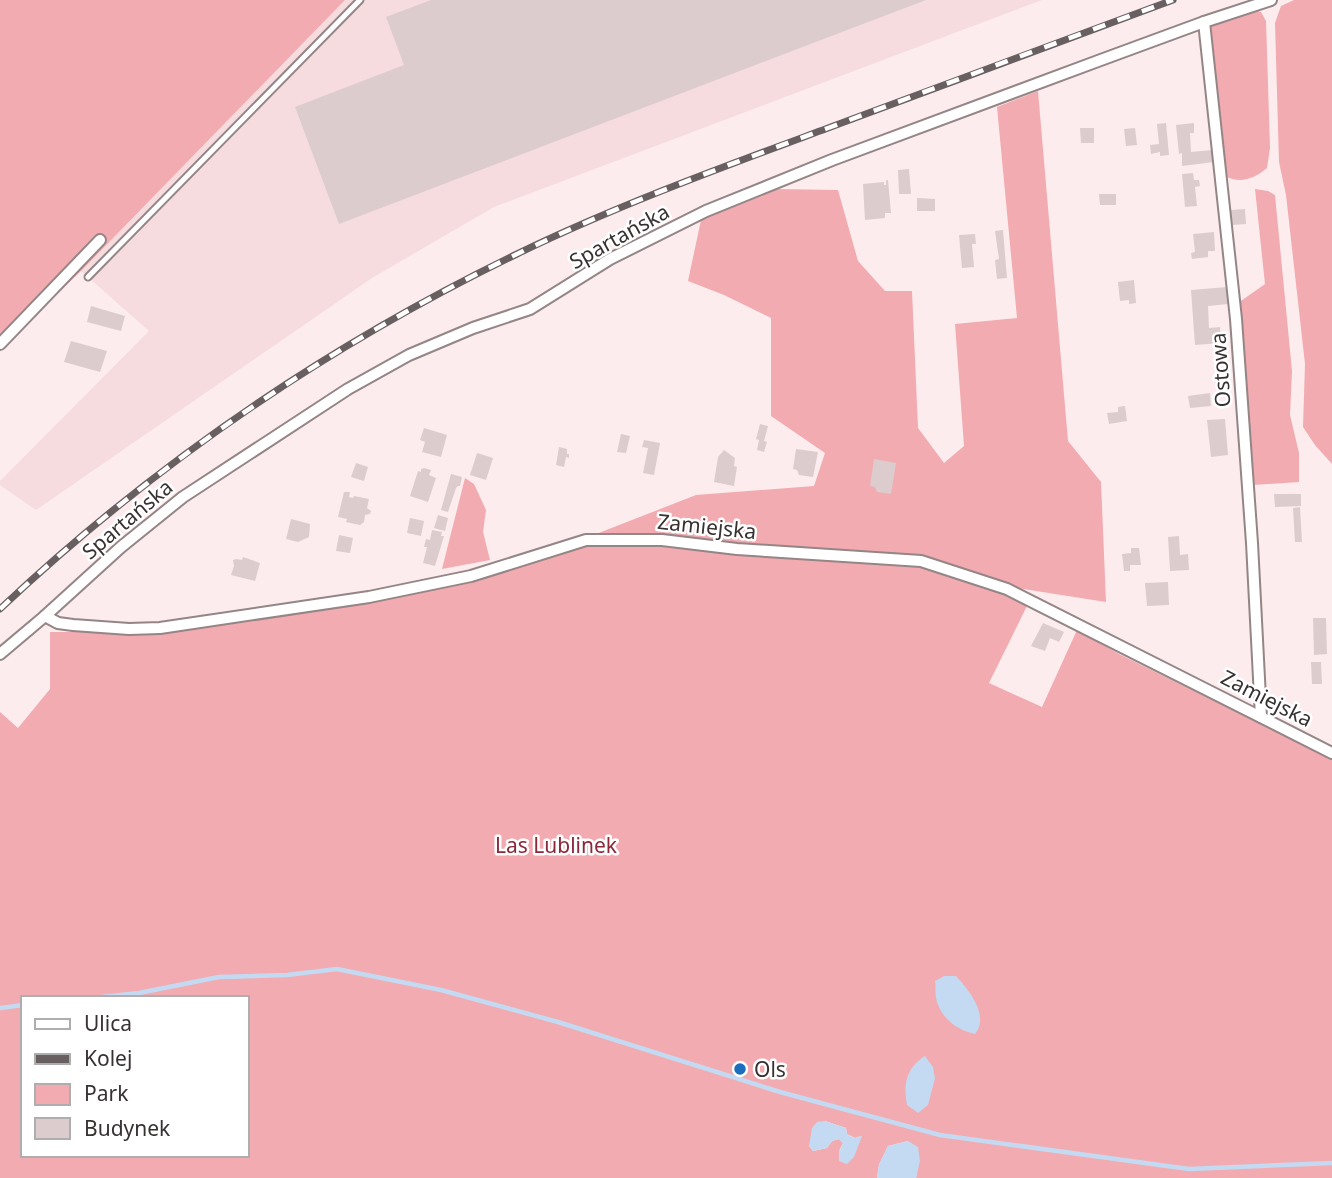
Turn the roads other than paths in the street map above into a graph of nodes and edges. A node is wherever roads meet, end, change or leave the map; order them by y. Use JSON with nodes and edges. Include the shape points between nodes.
{"nodes":[{"id":1,"x":359,"y":0,"type":"edge"},
{"id":2,"x":1271,"y":0,"type":"edge"},
{"id":3,"x":1203,"y":22,"type":"junction"},
{"id":4,"x":100,"y":240,"type":"dead end"},
{"id":5,"x":88,"y":277,"type":"dead end"},
{"id":6,"x":0,"y":344,"type":"edge"},
{"id":7,"x":46,"y":616,"type":"junction"},
{"id":8,"x":0,"y":654,"type":"edge"},
{"id":9,"x":1261,"y":717,"type":"junction"},
{"id":10,"x":1332,"y":753,"type":"edge"}],
"edges":[{"from":1,"to":5,"type":"lane"},
{"from":2,"to":3,"type":"street","name":"Spartańska"},
{"from":3,"to":7,"type":"street","name":"Spartańska","via":[[706,211],[610,259],[530,310],[409,355],[325,403],[183,497]]},
{"from":3,"to":9,"type":"street","name":"Ostowa","via":[[1236,319]]},
{"from":4,"to":6,"type":"street"},
{"from":7,"to":8,"type":"street","name":"Spartańska"},
{"from":7,"to":9,"type":"street","name":"Zamiejska","via":[[73,625],[160,628],[459,579],[586,540],[662,540],[921,561],[1007,589]]},
{"from":9,"to":10,"type":"street","name":"Zamiejska"}]}
